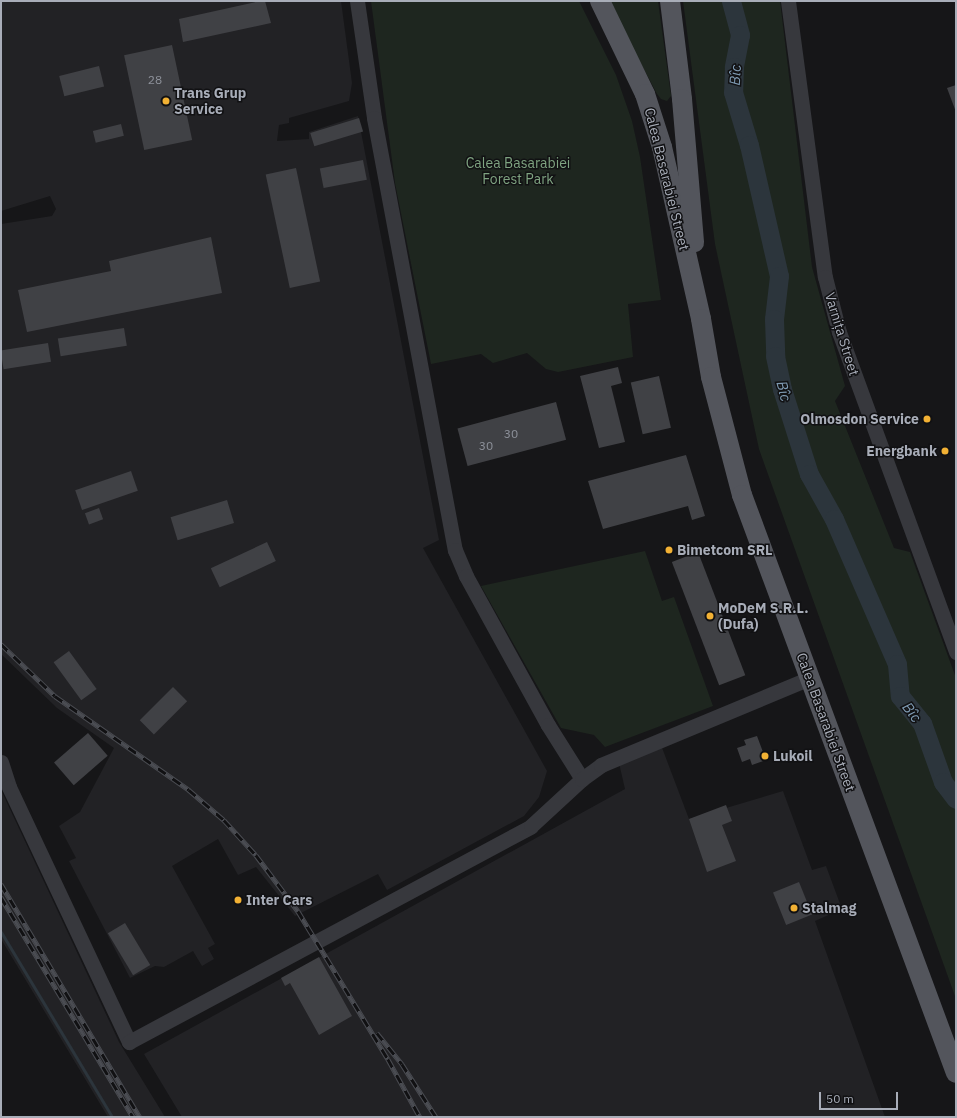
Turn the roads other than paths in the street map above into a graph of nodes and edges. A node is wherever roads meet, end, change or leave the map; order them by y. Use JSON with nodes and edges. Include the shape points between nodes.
{"nodes":[{"id":1,"x":358,"y":1,"type":"edge"},
{"id":2,"x":600,"y":1,"type":"edge"},
{"id":3,"x":670,"y":1,"type":"edge"},
{"id":4,"x":788,"y":1,"type":"edge"},
{"id":5,"x":701,"y":319,"type":"junction"},
{"id":6,"x":956,"y":652,"type":"edge"},
{"id":7,"x":810,"y":678,"type":"junction"},
{"id":8,"x":1,"y":762,"type":"edge"},
{"id":9,"x":582,"y":779,"type":"junction"},
{"id":10,"x":956,"y":1073,"type":"edge"}],
"edges":[{"from":1,"to":9,"type":"street","via":[[374,118],[455,550],[466,576],[548,725]]},
{"from":2,"to":5,"type":"main road","name":"Calea Basarabiei Street","via":[[645,94],[662,147]]},
{"from":3,"to":5,"type":"main road","name":"Calea Basarabiei Street","via":[[682,99]]},
{"from":4,"to":6,"type":"street","name":"Varnița Street","via":[[814,202],[830,297],[839,332]]},
{"from":5,"to":7,"type":"main road","name":"Calea Basarabiei Street","via":[[721,422],[742,495]]},
{"from":7,"to":9,"type":"street","via":[[622,754]]},
{"from":7,"to":10,"type":"main road","name":"Calea Basarabiei Street"},
{"from":8,"to":9,"type":"street","via":[[30,833],[129,1042],[531,826]]}]}
